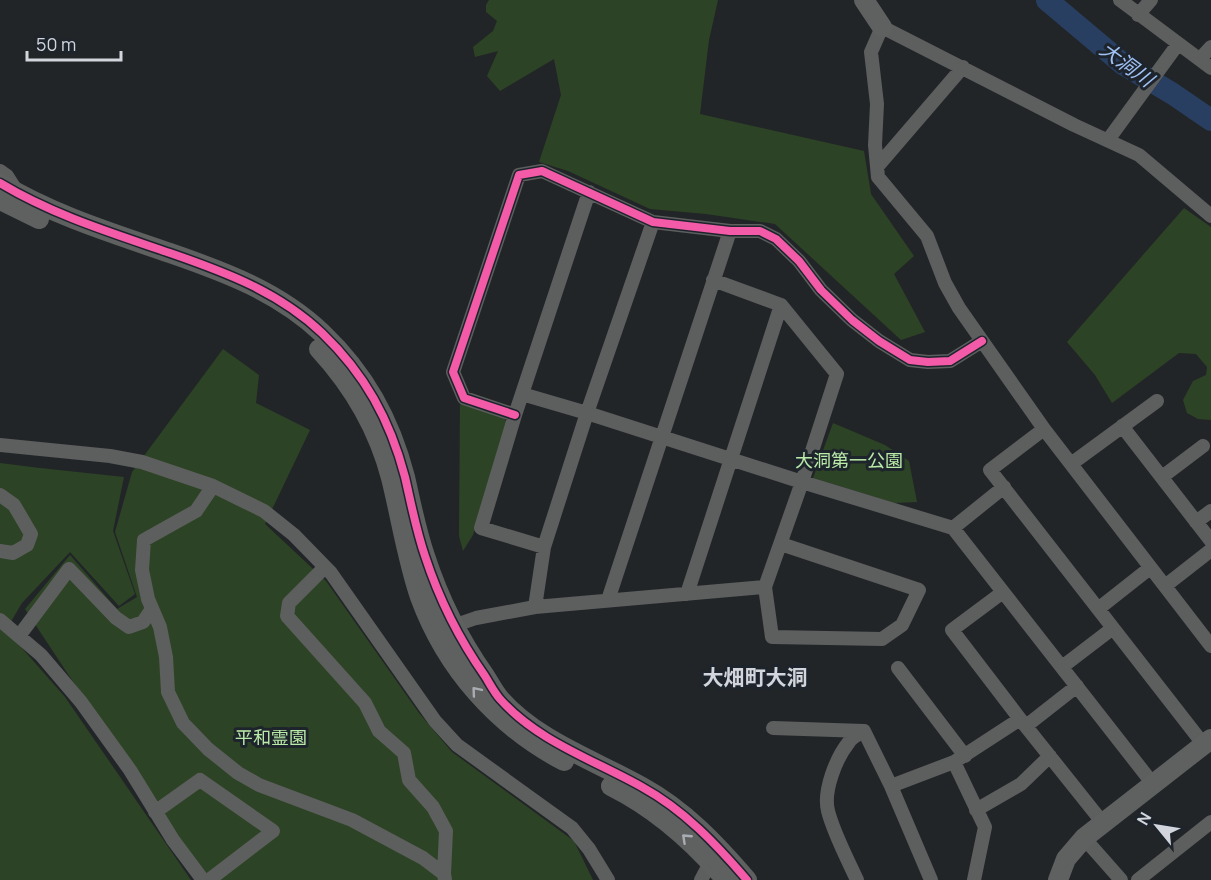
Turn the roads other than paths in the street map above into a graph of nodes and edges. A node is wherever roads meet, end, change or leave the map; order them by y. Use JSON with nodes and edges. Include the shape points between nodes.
{"nodes":[{"id":1,"x":864,"y":0,"type":"edge"},
{"id":2,"x":1120,"y":0,"type":"edge"},
{"id":3,"x":1151,"y":0,"type":"edge"},
{"id":4,"x":1138,"y":15,"type":"junction"},
{"id":5,"x":882,"y":27,"type":"junction"},
{"id":6,"x":1178,"y":44,"type":"junction"},
{"id":7,"x":1211,"y":47,"type":"edge"},
{"id":8,"x":1205,"y":64,"type":"edge"},
{"id":9,"x":963,"y":67,"type":"junction"},
{"id":10,"x":1108,"y":140,"type":"junction"},
{"id":11,"x":877,"y":167,"type":"junction"},
{"id":12,"x":0,"y":171,"type":"edge"},
{"id":13,"x":589,"y":192,"type":"junction"},
{"id":14,"x":4,"y":196,"type":"edge"},
{"id":15,"x":1211,"y":216,"type":"edge"},
{"id":16,"x":653,"y":222,"type":"junction"},
{"id":17,"x":730,"y":231,"type":"junction"},
{"id":18,"x":713,"y":280,"type":"junction"},
{"id":19,"x":781,"y":305,"type":"junction"},
{"id":20,"x":982,"y":341,"type":"junction"},
{"id":21,"x":522,"y":394,"type":"junction"},
{"id":22,"x":1157,"y":401,"type":"dead end"},
{"id":23,"x":587,"y":413,"type":"junction"},
{"id":24,"x":515,"y":415,"type":"junction"},
{"id":25,"x":1122,"y":426,"type":"junction"},
{"id":26,"x":1044,"y":429,"type":"junction"},
{"id":27,"x":661,"y":436,"type":"junction"},
{"id":28,"x":0,"y":445,"type":"edge"},
{"id":29,"x":1203,"y":446,"type":"dead end"},
{"id":30,"x":732,"y":460,"type":"junction"},
{"id":31,"x":1071,"y":464,"type":"junction"},
{"id":32,"x":1162,"y":477,"type":"junction"},
{"id":33,"x":802,"y":482,"type":"junction"},
{"id":34,"x":213,"y":486,"type":"junction"},
{"id":35,"x":1004,"y":487,"type":"junction"},
{"id":36,"x":0,"y":495,"type":"edge"},
{"id":37,"x":1211,"y":511,"type":"edge"},
{"id":38,"x":1196,"y":522,"type":"junction"},
{"id":39,"x":953,"y":528,"type":"junction"},
{"id":40,"x":1211,"y":541,"type":"edge"},
{"id":41,"x":781,"y":544,"type":"junction"},
{"id":42,"x":544,"y":547,"type":"junction"},
{"id":43,"x":1211,"y":549,"type":"edge"},
{"id":44,"x":0,"y":551,"type":"edge"},
{"id":45,"x":325,"y":567,"type":"junction"},
{"id":46,"x":1150,"y":568,"type":"junction"},
{"id":47,"x":1165,"y":586,"type":"junction"},
{"id":48,"x":765,"y":587,"type":"junction"},
{"id":49,"x":1003,"y":592,"type":"junction"},
{"id":50,"x":687,"y":594,"type":"junction"},
{"id":51,"x":608,"y":600,"type":"junction"},
{"id":52,"x":535,"y":607,"type":"junction"},
{"id":53,"x":152,"y":609,"type":"junction"},
{"id":54,"x":1098,"y":609,"type":"junction"},
{"id":55,"x":0,"y":620,"type":"edge"},
{"id":56,"x":1113,"y":628,"type":"junction"},
{"id":57,"x":444,"y":629,"type":"junction"},
{"id":58,"x":20,"y":636,"type":"junction"},
{"id":59,"x":1211,"y":646,"type":"edge"},
{"id":60,"x":1062,"y":667,"type":"junction"},
{"id":61,"x":898,"y":668,"type":"dead end"},
{"id":62,"x":1077,"y":686,"type":"junction"},
{"id":63,"x":1023,"y":722,"type":"junction"},
{"id":64,"x":773,"y":728,"type":"dead end"},
{"id":65,"x":864,"y":730,"type":"junction"},
{"id":66,"x":1208,"y":742,"type":"edge"},
{"id":67,"x":1050,"y":756,"type":"junction"},
{"id":68,"x":960,"y":759,"type":"junction"},
{"id":69,"x":1154,"y":784,"type":"junction"},
{"id":70,"x":891,"y":786,"type":"junction"},
{"id":71,"x":976,"y":810,"type":"junction"},
{"id":72,"x":155,"y":812,"type":"junction"},
{"id":73,"x":1211,"y":822,"type":"edge"},
{"id":74,"x":1103,"y":823,"type":"junction"},
{"id":75,"x":1084,"y":838,"type":"junction"},
{"id":76,"x":711,"y":861,"type":"junction"},
{"id":77,"x":445,"y":877,"type":"edge"},
{"id":78,"x":203,"y":880,"type":"edge"},
{"id":79,"x":209,"y":880,"type":"edge"},
{"id":80,"x":608,"y":880,"type":"edge"},
{"id":81,"x":701,"y":880,"type":"edge"},
{"id":82,"x":726,"y":880,"type":"edge"},
{"id":83,"x":747,"y":880,"type":"edge"},
{"id":84,"x":857,"y":880,"type":"edge"},
{"id":85,"x":931,"y":880,"type":"edge"},
{"id":86,"x":974,"y":880,"type":"edge"},
{"id":87,"x":1058,"y":880,"type":"edge"},
{"id":88,"x":1121,"y":880,"type":"edge"},
{"id":89,"x":1138,"y":880,"type":"edge"}],
"edges":[{"from":1,"to":5,"type":"street"},
{"from":2,"to":4,"type":"street"},
{"from":3,"to":4,"type":"street"},
{"from":4,"to":6,"type":"street"},
{"from":5,"to":9,"type":"street"},
{"from":5,"to":11,"type":"street","via":[[871,52],[877,104]]},
{"from":6,"to":8,"type":"street"},
{"from":6,"to":10,"type":"street"},
{"from":7,"to":8,"type":"street"},
{"from":9,"to":10,"type":"street"},
{"from":9,"to":11,"type":"street"},
{"from":10,"to":15,"type":"street","via":[[1139,155]]},
{"from":11,"to":20,"type":"street","via":[[878,177],[927,236],[945,283]]},
{"from":12,"to":14,"type":"street","via":[[7,176]]},
{"from":13,"to":16,"type":"street"},
{"from":13,"to":21,"type":"street"},
{"from":13,"to":24,"type":"street","via":[[542,171],[519,176],[453,372],[464,398]]},
{"from":14,"to":57,"type":"street","via":[[35,217],[240,292],[307,335],[351,388],[369,418],[391,477],[420,596]]},
{"from":16,"to":17,"type":"street"},
{"from":16,"to":23,"type":"street"},
{"from":17,"to":18,"type":"street"},
{"from":17,"to":20,"type":"street","via":[[760,231],[776,239],[852,320],[910,360],[950,362]]},
{"from":18,"to":19,"type":"street"},
{"from":18,"to":27,"type":"street"},
{"from":19,"to":30,"type":"street"},
{"from":19,"to":33,"type":"street","via":[[837,374]]},
{"from":20,"to":26,"type":"street"},
{"from":21,"to":23,"type":"street"},
{"from":21,"to":24,"type":"street"},
{"from":22,"to":25,"type":"street"},
{"from":23,"to":27,"type":"street"},
{"from":23,"to":42,"type":"street"},
{"from":24,"to":42,"type":"street","via":[[481,528]]},
{"from":25,"to":31,"type":"street"},
{"from":25,"to":32,"type":"street"},
{"from":26,"to":31,"type":"street"},
{"from":26,"to":35,"type":"street","via":[[990,471]]},
{"from":27,"to":30,"type":"street"},
{"from":27,"to":51,"type":"street"},
{"from":28,"to":34,"type":"street","via":[[142,462]]},
{"from":29,"to":32,"type":"street"},
{"from":30,"to":33,"type":"street"},
{"from":30,"to":50,"type":"street"},
{"from":31,"to":46,"type":"street"},
{"from":32,"to":38,"type":"street"},
{"from":33,"to":39,"type":"street"},
{"from":33,"to":41,"type":"street"},
{"from":34,"to":45,"type":"street","via":[[264,511]]},
{"from":34,"to":53,"type":"street","via":[[196,511],[144,540],[142,570]]},
{"from":35,"to":39,"type":"street"},
{"from":35,"to":54,"type":"street"},
{"from":36,"to":44,"type":"street","via":[[14,505],[31,534],[27,545],[13,553]]},
{"from":37,"to":38,"type":"street"},
{"from":38,"to":40,"type":"street"},
{"from":39,"to":49,"type":"street"},
{"from":41,"to":48,"type":"street"},
{"from":41,"to":48,"type":"street","via":[[919,590],[902,626],[882,639],[772,637]]},
{"from":42,"to":52,"type":"street"},
{"from":43,"to":47,"type":"street"},
{"from":45,"to":77,"type":"street","via":[[289,603],[287,616],[365,703],[379,730],[404,753],[409,780],[433,807],[446,831]]},
{"from":45,"to":80,"type":"street","via":[[435,721],[457,745],[572,828]]},
{"from":46,"to":47,"type":"street"},
{"from":46,"to":54,"type":"street"},
{"from":47,"to":59,"type":"street"},
{"from":48,"to":50,"type":"street"},
{"from":49,"to":60,"type":"street"},
{"from":49,"to":63,"type":"street","via":[[952,630]]},
{"from":50,"to":51,"type":"street"},
{"from":51,"to":52,"type":"street"},
{"from":52,"to":57,"type":"street","via":[[476,618]]},
{"from":53,"to":58,"type":"street","via":[[143,622],[129,627],[69,569]]},
{"from":53,"to":77,"type":"street","via":[[166,657],[168,692],[183,723],[208,749],[259,785],[352,820],[423,858]]},
{"from":54,"to":56,"type":"street"},
{"from":55,"to":58,"type":"street"},
{"from":56,"to":60,"type":"street"},
{"from":56,"to":66,"type":"street"},
{"from":76,"to":57,"type":"street","one_way":true,"via":[[661,816],[540,749],[508,724],[454,665]]},
{"from":57,"to":83,"type":"street","via":[[474,661],[500,698],[524,721],[678,810]]},
{"from":58,"to":72,"type":"street","via":[[81,702]]},
{"from":60,"to":62,"type":"street"},
{"from":61,"to":68,"type":"street"},
{"from":62,"to":63,"type":"street"},
{"from":62,"to":69,"type":"street"},
{"from":63,"to":67,"type":"street"},
{"from":63,"to":68,"type":"street"},
{"from":64,"to":65,"type":"street"},
{"from":65,"to":70,"type":"street"},
{"from":65,"to":84,"type":"street","via":[[850,740],[828,786],[827,809]]},
{"from":66,"to":69,"type":"street"},
{"from":67,"to":71,"type":"street","via":[[1021,784]]},
{"from":67,"to":74,"type":"street"},
{"from":68,"to":70,"type":"street"},
{"from":68,"to":71,"type":"street"},
{"from":69,"to":74,"type":"street"},
{"from":70,"to":85,"type":"street"},
{"from":71,"to":86,"type":"street","via":[[985,827]]},
{"from":72,"to":78,"type":"street"},
{"from":72,"to":79,"type":"street","via":[[200,780],[273,831]]},
{"from":73,"to":89,"type":"street"},
{"from":74,"to":75,"type":"street"},
{"from":75,"to":87,"type":"street","via":[[1066,859]]},
{"from":75,"to":88,"type":"street"},
{"from":76,"to":81,"type":"street"},
{"from":76,"to":82,"type":"street"}]}
